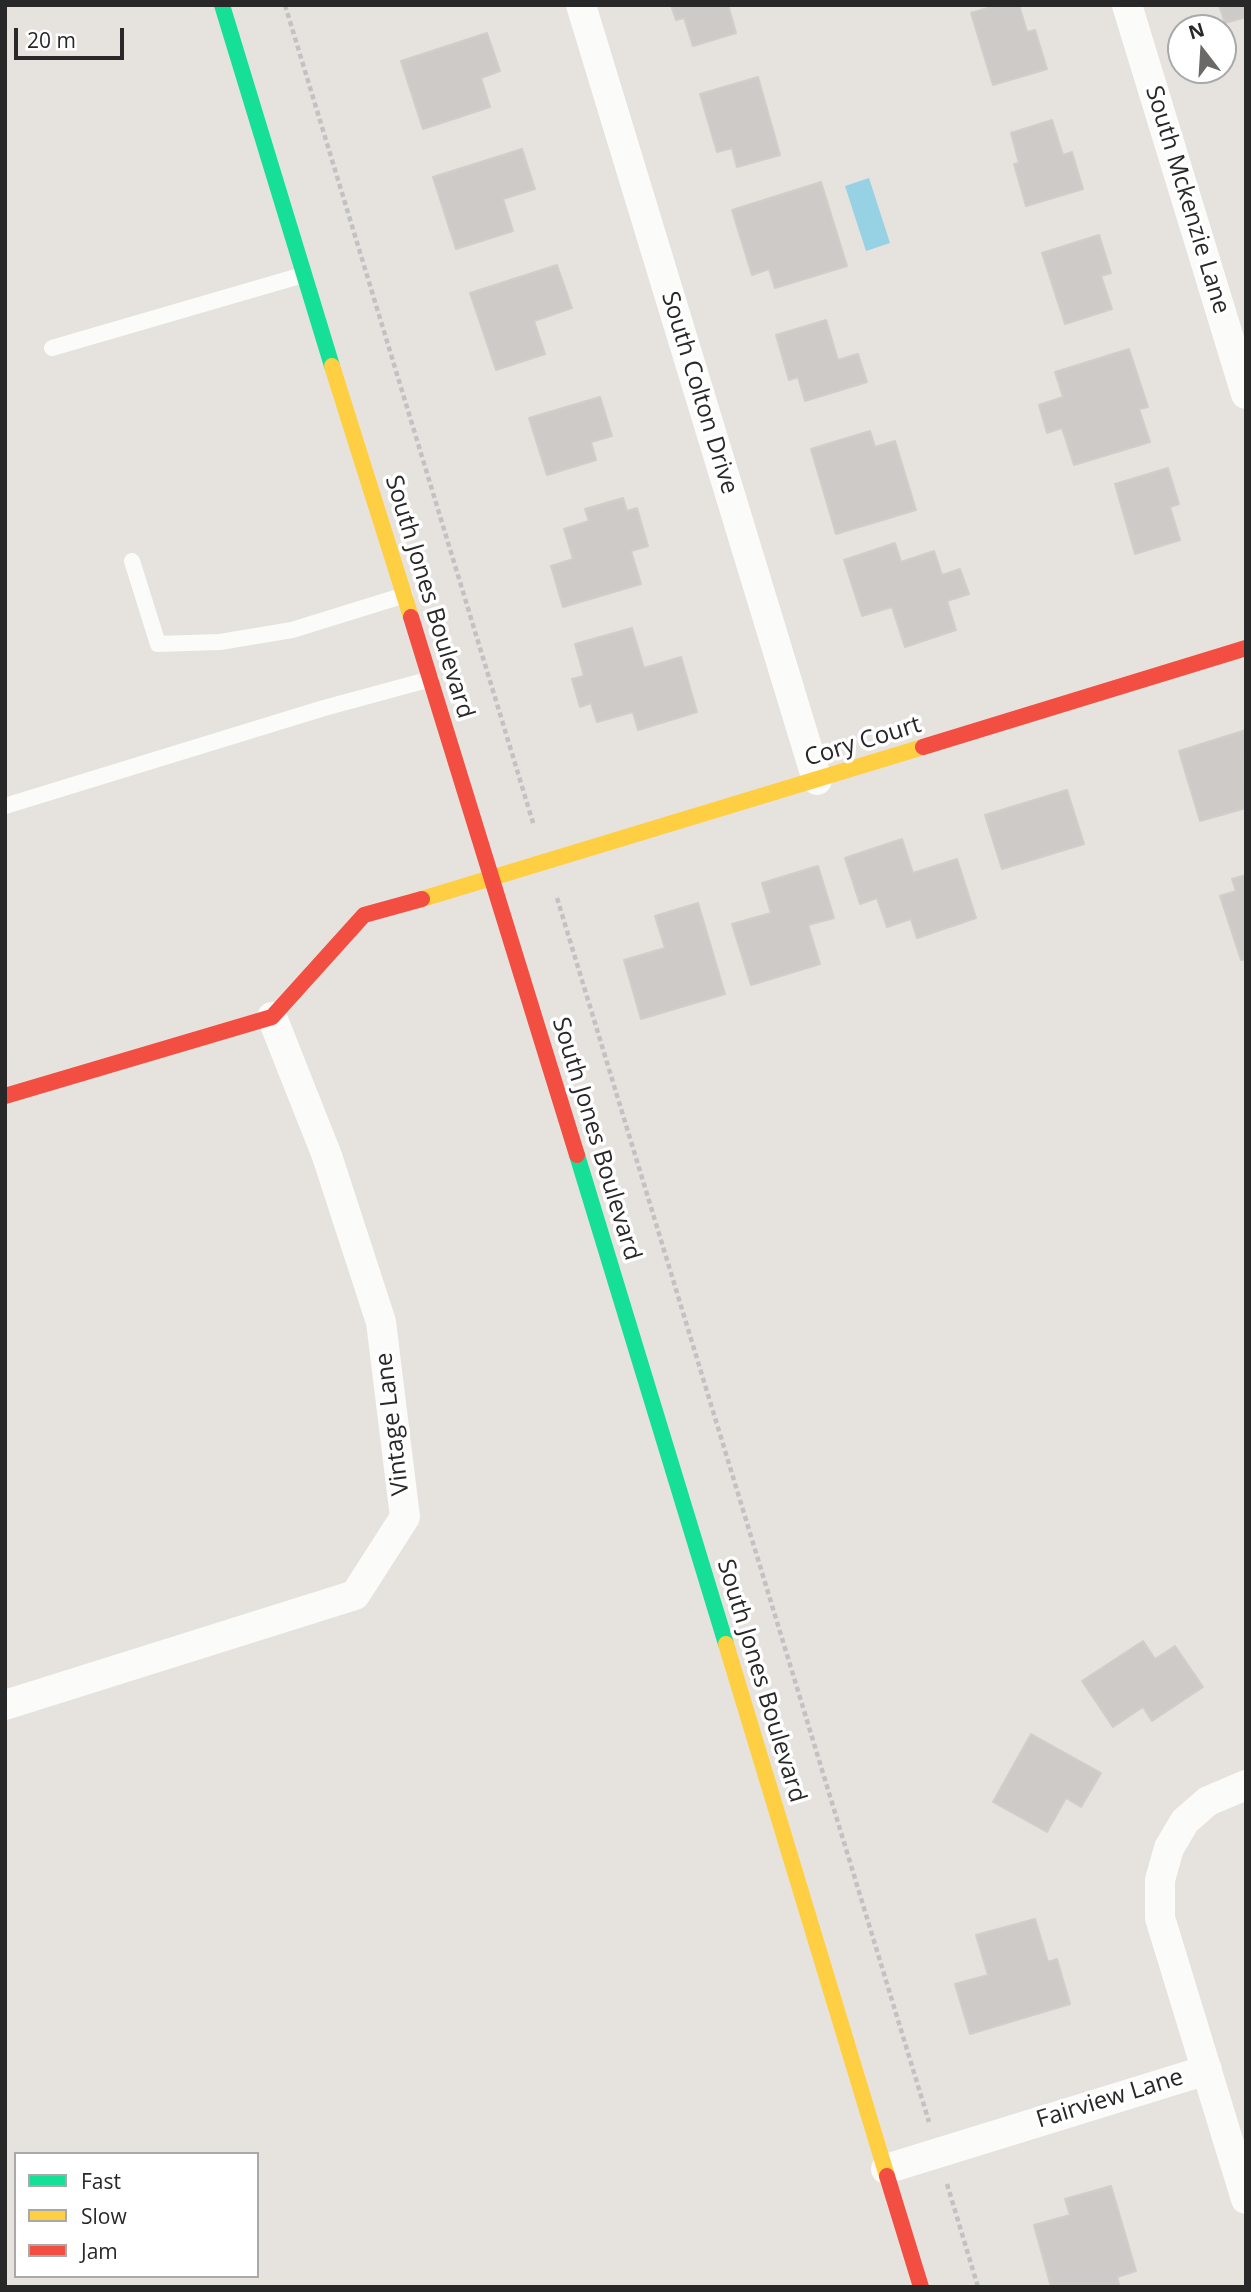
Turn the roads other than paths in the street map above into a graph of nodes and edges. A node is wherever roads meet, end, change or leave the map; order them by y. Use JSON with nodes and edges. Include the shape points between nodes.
{"nodes":[{"id":1,"x":222,"y":5,"type":"edge"},
{"id":2,"x":582,"y":5,"type":"edge"},
{"id":3,"x":1128,"y":5,"type":"edge"},
{"id":4,"x":303,"y":275,"type":"junction"},
{"id":5,"x":52,"y":348,"type":"dead end"},
{"id":6,"x":1246,"y":394,"type":"edge"},
{"id":7,"x":132,"y":561,"type":"dead end"},
{"id":8,"x":405,"y":595,"type":"junction"},
{"id":9,"x":1246,"y":648,"type":"edge"},
{"id":10,"x":431,"y":679,"type":"junction"},
{"id":11,"x":817,"y":780,"type":"junction"},
{"id":12,"x":5,"y":806,"type":"edge"},
{"id":13,"x":492,"y":879,"type":"junction"},
{"id":14,"x":272,"y":1017,"type":"junction"},
{"id":15,"x":5,"y":1096,"type":"edge"},
{"id":16,"x":5,"y":1705,"type":"edge"},
{"id":17,"x":1246,"y":1785,"type":"edge"},
{"id":18,"x":1207,"y":2070,"type":"junction"},
{"id":19,"x":886,"y":2169,"type":"junction"},
{"id":20,"x":1246,"y":2199,"type":"edge"},
{"id":21,"x":922,"y":2287,"type":"edge"}],
"edges":[{"from":1,"to":4,"type":"street","name":"South Jones Boulevard"},
{"from":2,"to":11,"type":"street","name":"South Colton Drive"},
{"from":3,"to":6,"type":"street","name":"South Mckenzie Lane"},
{"from":4,"to":5,"type":"lane"},
{"from":4,"to":8,"type":"street","name":"South Jones Boulevard"},
{"from":7,"to":8,"type":"lane","via":[[158,644],[220,642],[292,630]]},
{"from":8,"to":10,"type":"street","name":"South Jones Boulevard"},
{"from":9,"to":11,"type":"street","name":"Cory Court"},
{"from":10,"to":12,"type":"lane"},
{"from":10,"to":13,"type":"street","name":"South Jones Boulevard"},
{"from":11,"to":13,"type":"street","name":"Cory Court"},
{"from":13,"to":14,"type":"street","via":[[364,915]]},
{"from":13,"to":19,"type":"street","name":"South Jones Boulevard"},
{"from":14,"to":15,"type":"street"},
{"from":14,"to":16,"type":"street","name":"Vintage Lane","via":[[327,1156],[381,1322],[405,1517],[355,1595]]},
{"from":17,"to":18,"type":"street","via":[[1208,1801],[1185,1821],[1169,1848],[1160,1880],[1160,1918]]},
{"from":18,"to":19,"type":"street","name":"Fairview Lane"},
{"from":18,"to":20,"type":"street","name":"Fairview Lane"},
{"from":19,"to":21,"type":"street","name":"South Jones Boulevard"}]}
